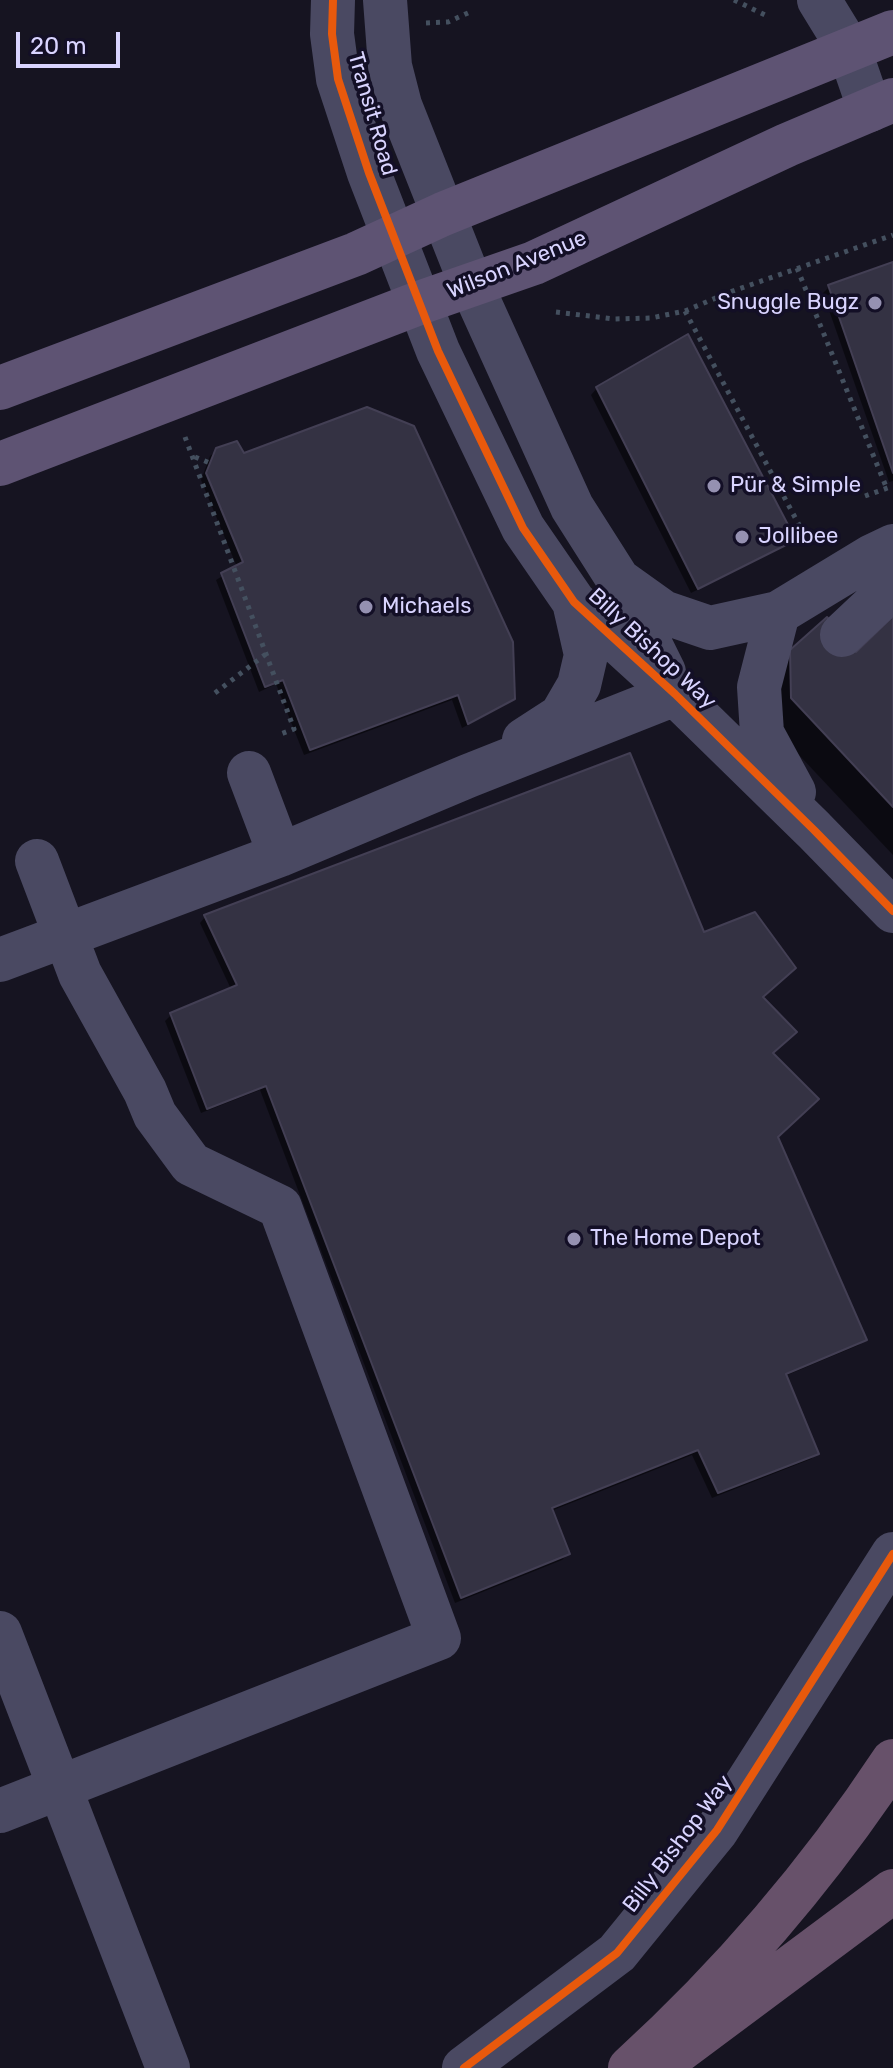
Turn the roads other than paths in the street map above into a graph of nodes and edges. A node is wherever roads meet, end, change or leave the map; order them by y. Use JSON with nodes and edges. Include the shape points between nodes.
{"nodes":[{"id":1,"x":333,"y":0,"type":"edge"},
{"id":2,"x":819,"y":0,"type":"edge"},
{"id":3,"x":403,"y":12,"type":"edge"},
{"id":4,"x":893,"y":32,"type":"edge"},
{"id":5,"x":849,"y":49,"type":"junction"},
{"id":6,"x":882,"y":105,"type":"edge"},
{"id":7,"x":443,"y":214,"type":"junction"},
{"id":8,"x":392,"y":236,"type":"junction"},
{"id":9,"x":471,"y":284,"type":"junction"},
{"id":10,"x":419,"y":303,"type":"junction"},
{"id":11,"x":0,"y":388,"type":"edge"},
{"id":12,"x":0,"y":464,"type":"edge"},
{"id":13,"x":893,"y":546,"type":"edge"},
{"id":14,"x":619,"y":581,"type":"junction"},
{"id":15,"x":893,"y":587,"type":"edge"},
{"id":16,"x":574,"y":602,"type":"junction"},
{"id":17,"x":778,"y":613,"type":"junction"},
{"id":18,"x":842,"y":635,"type":"dead end"},
{"id":19,"x":675,"y":694,"type":"junction"},
{"id":20,"x":249,"y":773,"type":"dead end"},
{"id":21,"x":468,"y":776,"type":"junction"},
{"id":22,"x":814,"y":830,"type":"junction"},
{"id":23,"x":280,"y":855,"type":"junction"},
{"id":24,"x":37,"y":861,"type":"dead end"},
{"id":25,"x":893,"y":911,"type":"edge"},
{"id":26,"x":63,"y":935,"type":"junction"},
{"id":27,"x":0,"y":960,"type":"edge"},
{"id":28,"x":893,"y":1554,"type":"edge"},
{"id":29,"x":0,"y":1633,"type":"edge"},
{"id":30,"x":893,"y":1761,"type":"edge"},
{"id":31,"x":58,"y":1788,"type":"junction"},
{"id":32,"x":0,"y":1811,"type":"edge"},
{"id":33,"x":893,"y":1891,"type":"edge"},
{"id":34,"x":168,"y":2068,"type":"edge"},
{"id":35,"x":464,"y":2068,"type":"edge"},
{"id":36,"x":630,"y":2068,"type":"edge"},
{"id":37,"x":656,"y":2068,"type":"edge"}],
"edges":[{"from":1,"to":8,"type":"street","name":"Transit Road","via":[[338,79]]},
{"from":2,"to":5,"type":"street"},
{"from":3,"to":7,"type":"street","name":"Transit Road","via":[[390,66]]},
{"from":4,"to":5,"type":"main road"},
{"from":5,"to":6,"type":"street"},
{"from":5,"to":7,"type":"main road"},
{"from":6,"to":9,"type":"main road","name":"Wilson Avenue","via":[[534,263]]},
{"from":7,"to":8,"type":"main road"},
{"from":7,"to":9,"type":"street","name":"Billy Bishop Way"},
{"from":8,"to":10,"type":"street","name":"Billy Bishop Way"},
{"from":8,"to":11,"type":"main road"},
{"from":9,"to":10,"type":"main road","name":"Wilson Avenue"},
{"from":9,"to":14,"type":"street","name":"Billy Bishop Way","via":[[572,507]]},
{"from":10,"to":12,"type":"main road","name":"Wilson Avenue"},
{"from":10,"to":16,"type":"street","name":"Billy Bishop Way","via":[[523,528]]},
{"from":13,"to":17,"type":"street"},
{"from":14,"to":17,"type":"street","via":[[663,612],[710,628]]},
{"from":14,"to":19,"type":"street","name":"Billy Bishop Way"},
{"from":15,"to":18,"type":"street"},
{"from":16,"to":19,"type":"street","name":"Billy Bishop Way"},
{"from":16,"to":21,"type":"street","via":[[586,655],[579,685],[561,716]]},
{"from":17,"to":22,"type":"street","via":[[759,687],[762,733]]},
{"from":19,"to":21,"type":"street"},
{"from":19,"to":22,"type":"street","name":"Billy Bishop Way"},
{"from":20,"to":23,"type":"street"},
{"from":21,"to":23,"type":"street"},
{"from":22,"to":25,"type":"street","name":"Billy Bishop Way"},
{"from":23,"to":26,"type":"street"},
{"from":24,"to":26,"type":"street"},
{"from":26,"to":27,"type":"street"},
{"from":26,"to":31,"type":"street","via":[[155,1115],[191,1164],[280,1207],[439,1638]]},
{"from":28,"to":35,"type":"street","name":"Billy Bishop Way","via":[[717,1830],[617,1953]]},
{"from":29,"to":31,"type":"street"},
{"from":30,"to":36,"type":"highway","via":[[800,1887],[727,1971]]},
{"from":31,"to":32,"type":"street"},
{"from":31,"to":34,"type":"street"},
{"from":33,"to":37,"type":"highway"}]}
